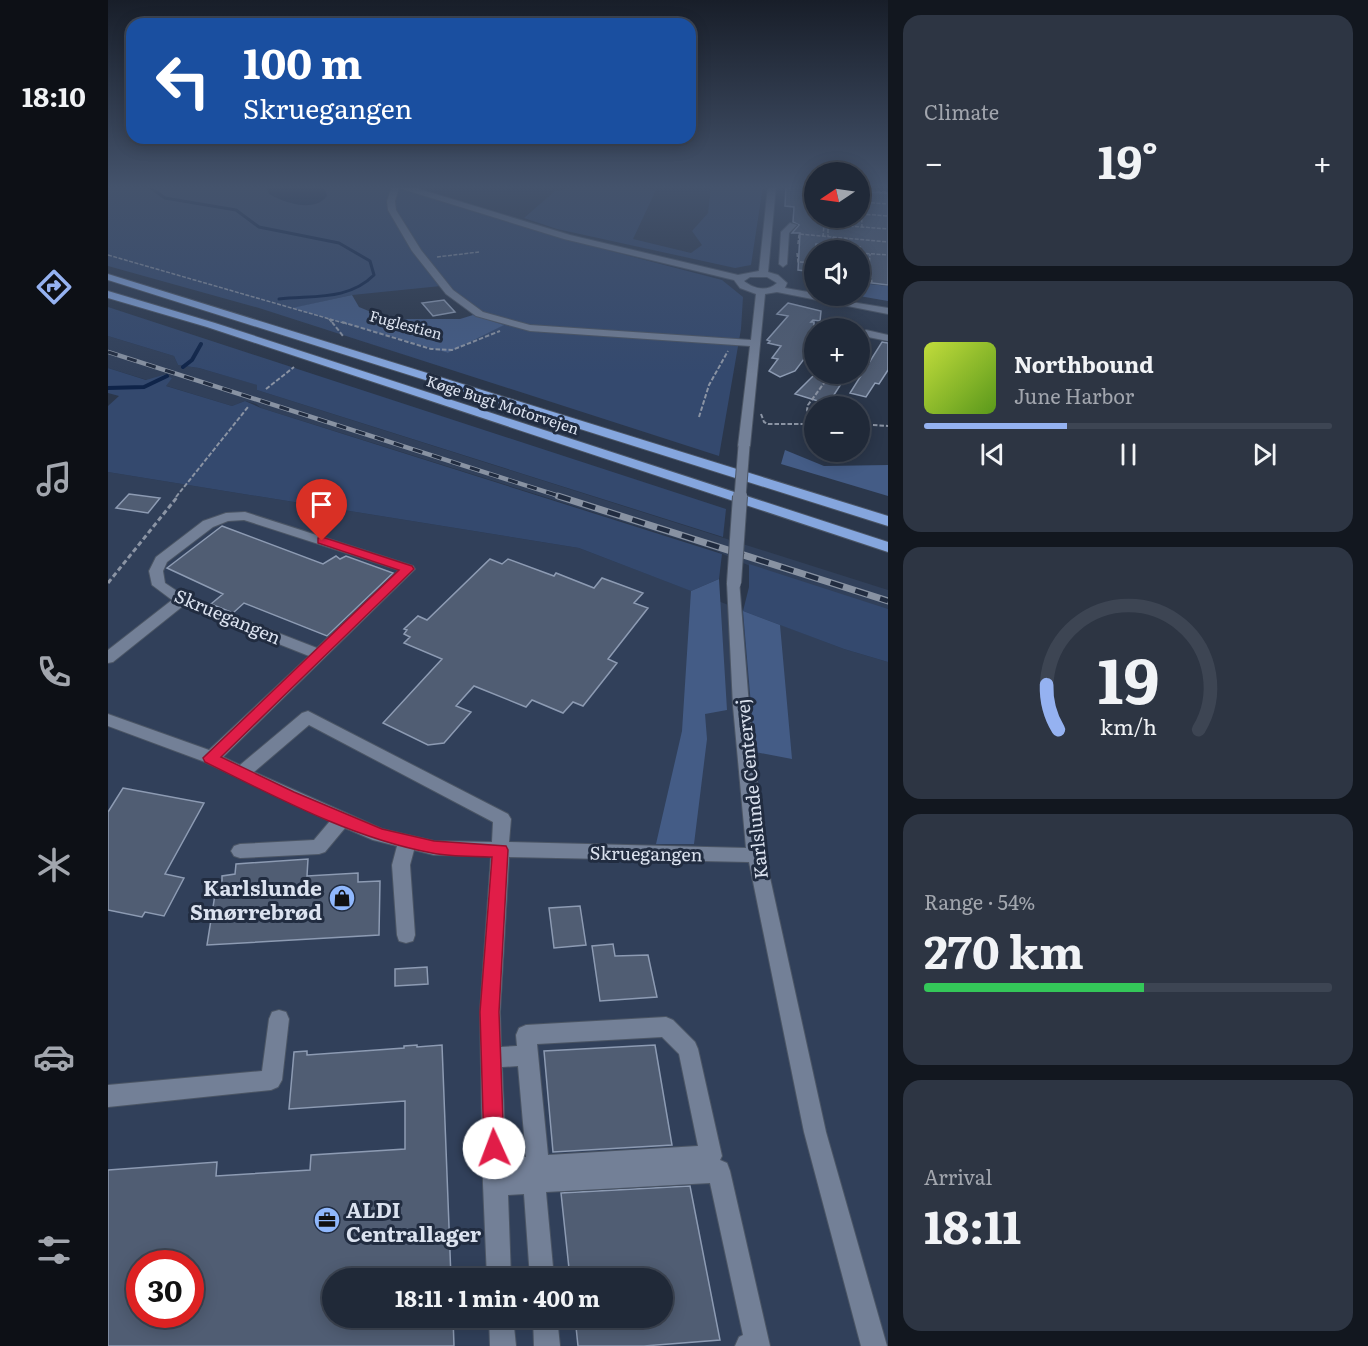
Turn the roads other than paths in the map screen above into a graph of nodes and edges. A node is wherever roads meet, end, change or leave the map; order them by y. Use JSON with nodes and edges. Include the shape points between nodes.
{"nodes":[{"id":1,"x":417,"y":249,"type":"edge"},
{"id":2,"x":614,"y":249,"type":"edge"},
{"id":3,"x":630,"y":249,"type":"edge"},
{"id":4,"x":766,"y":249,"type":"edge"},
{"id":5,"x":784,"y":249,"type":"edge"},
{"id":6,"x":783,"y":264,"type":"dead end"},
{"id":7,"x":749,"y":274,"type":"junction"},
{"id":8,"x":763,"y":274,"type":"junction"},
{"id":9,"x":108,"y":278,"type":"edge"},
{"id":10,"x":739,"y":278,"type":"junction"},
{"id":11,"x":780,"y":286,"type":"junction"},
{"id":12,"x":804,"y":289,"type":"edge"},
{"id":13,"x":761,"y":291,"type":"junction"},
{"id":14,"x":108,"y":294,"type":"edge"},
{"id":15,"x":870,"y":300,"type":"edge"},
{"id":16,"x":888,"y":303,"type":"edge"},
{"id":17,"x":888,"y":311,"type":"edge"},
{"id":18,"x":870,"y":334,"type":"edge"},
{"id":19,"x":888,"y":338,"type":"edge"},
{"id":20,"x":756,"y":343,"type":"junction"},
{"id":21,"x":888,"y":521,"type":"edge"},
{"id":22,"x":888,"y":547,"type":"edge"},
{"id":23,"x":181,"y":600,"type":"junction"},
{"id":24,"x":319,"y":654,"type":"junction"},
{"id":25,"x":108,"y":658,"type":"edge"},
{"id":26,"x":108,"y":720,"type":"edge"},
{"id":27,"x":211,"y":758,"type":"junction"},
{"id":28,"x":241,"y":773,"type":"junction"},
{"id":29,"x":342,"y":819,"type":"junction"},
{"id":30,"x":407,"y":841,"type":"junction"},
{"id":31,"x":500,"y":850,"type":"junction"},
{"id":32,"x":240,"y":851,"type":"dead end"},
{"id":33,"x":756,"y":855,"type":"junction"},
{"id":34,"x":406,"y":935,"type":"dead end"},
{"id":35,"x":279,"y":1019,"type":"dead end"},
{"id":36,"x":528,"y":1055,"type":"junction"},
{"id":37,"x":491,"y":1058,"type":"junction"},
{"id":38,"x":108,"y":1096,"type":"edge"},
{"id":39,"x":536,"y":1174,"type":"junction"},
{"id":40,"x":494,"y":1177,"type":"junction"},
{"id":41,"x":499,"y":1268,"type":"edge"},
{"id":42,"x":541,"y":1268,"type":"edge"},
{"id":43,"x":502,"y":1328,"type":"edge"},
{"id":44,"x":546,"y":1328,"type":"edge"},
{"id":45,"x":503,"y":1346,"type":"edge"},
{"id":46,"x":547,"y":1346,"type":"edge"},
{"id":47,"x":748,"y":1346,"type":"edge"},
{"id":48,"x":874,"y":1346,"type":"edge"}],
"edges":[{"from":1,"to":20,"type":"street","via":[[471,310],[513,326]]},
{"from":2,"to":10,"type":"street"},
{"from":3,"to":7,"type":"street"},
{"from":4,"to":8,"type":"street"},
{"from":5,"to":6,"type":"street"},
{"from":7,"to":8,"type":"street"},
{"from":7,"to":10,"type":"street"},
{"from":8,"to":11,"type":"street","via":[[778,278]]},
{"from":9,"to":21,"type":"highway","name":"Køge Bugt Motorvejen"},
{"from":10,"to":13,"type":"street","via":[[743,286]]},
{"from":11,"to":12,"type":"street"},
{"from":11,"to":13,"type":"street"},
{"from":11,"to":17,"type":"street"},
{"from":13,"to":20,"type":"street","name":"Karlslunde Centervej"},
{"from":14,"to":22,"type":"highway","name":"Køge Bugt Motorvejen"},
{"from":15,"to":16,"type":"street"},
{"from":18,"to":19,"type":"street"},
{"from":20,"to":33,"type":"street","name":"Karlslunde Centervej","bridge":true,"via":[[734,583]]},
{"from":23,"to":24,"type":"street","name":"Skruegangen"},
{"from":23,"to":24,"type":"street","name":"Skruegangen","via":[[159,585],[156,572],[161,560],[208,524],[226,517],[244,516],[408,569]]},
{"from":23,"to":25,"type":"street"},
{"from":24,"to":27,"type":"street","name":"Skruegangen"},
{"from":26,"to":27,"type":"street","name":"Skruegangen"},
{"from":27,"to":28,"type":"street","name":"Skruegangen"},
{"from":28,"to":29,"type":"street","name":"Skruegangen"},
{"from":28,"to":31,"type":"street","via":[[308,717],[502,819]]},
{"from":29,"to":30,"type":"street","name":"Skruegangen","via":[[379,835]]},
{"from":29,"to":32,"type":"street","via":[[319,847]]},
{"from":30,"to":31,"type":"street","name":"Skruegangen","via":[[434,848]]},
{"from":30,"to":34,"type":"street","via":[[401,865]]},
{"from":31,"to":33,"type":"street","name":"Skruegangen"},
{"from":31,"to":37,"type":"street"},
{"from":33,"to":48,"type":"street","name":"Karlslunde Centervej","via":[[815,1132]]},
{"from":35,"to":38,"type":"street","via":[[271,1080]]},
{"from":36,"to":37,"type":"street"},
{"from":36,"to":39,"type":"street"},
{"from":36,"to":39,"type":"street","via":[[526,1035],[666,1027],[688,1049],[711,1156]]},
{"from":37,"to":40,"type":"street"},
{"from":39,"to":40,"type":"street"},
{"from":39,"to":42,"type":"street"},
{"from":39,"to":47,"type":"street","via":[[719,1171],[758,1345]]},
{"from":40,"to":41,"type":"street"},
{"from":43,"to":45,"type":"street"},
{"from":44,"to":46,"type":"street"}]}
